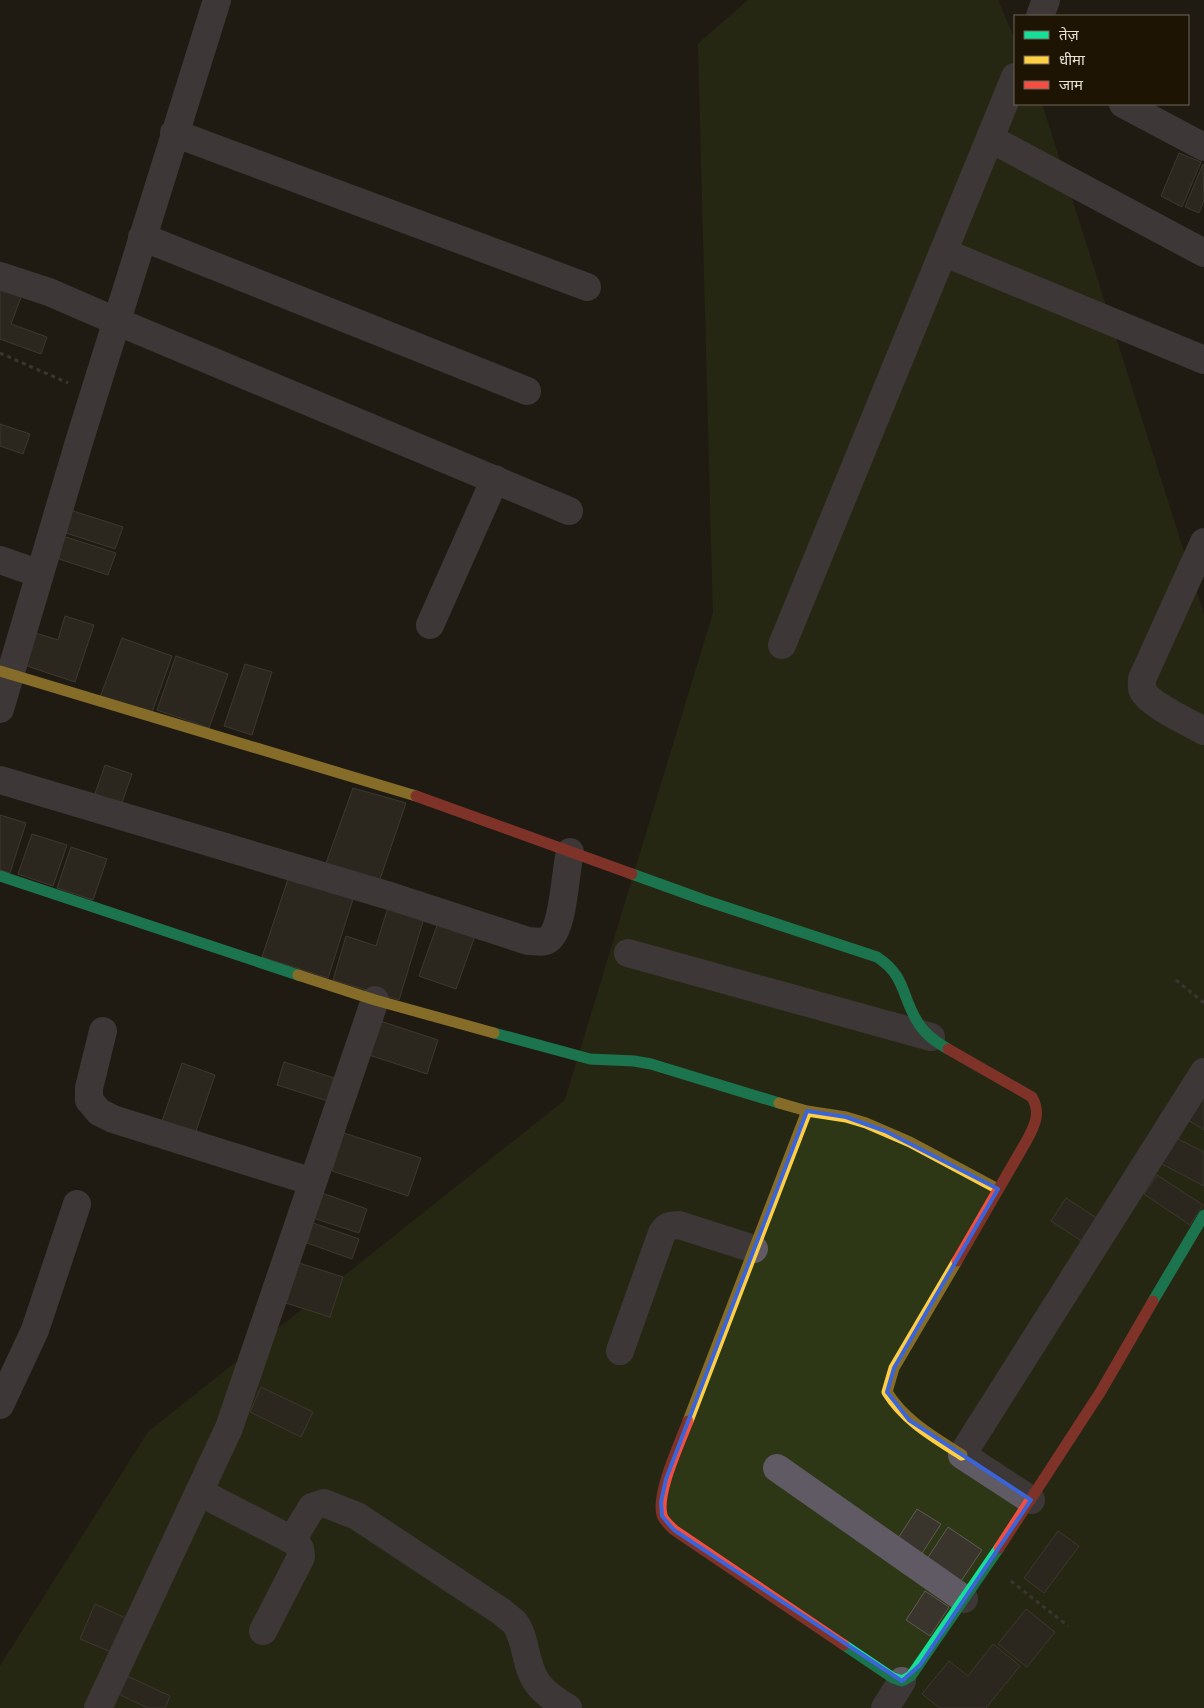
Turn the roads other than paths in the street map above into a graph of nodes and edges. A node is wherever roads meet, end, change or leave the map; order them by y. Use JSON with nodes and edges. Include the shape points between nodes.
{"nodes":[{"id":1,"x":217,"y":0,"type":"edge"},
{"id":2,"x":1046,"y":0,"type":"edge"},
{"id":3,"x":1040,"y":15,"type":"edge"},
{"id":4,"x":1014,"y":80,"type":"edge"},
{"id":5,"x":1126,"y":105,"type":"edge"},
{"id":6,"x":174,"y":133,"type":"junction"},
{"id":7,"x":991,"y":139,"type":"junction"},
{"id":8,"x":1204,"y":147,"type":"edge"},
{"id":9,"x":142,"y":237,"type":"junction"},
{"id":10,"x":943,"y":252,"type":"junction"},
{"id":11,"x":1204,"y":253,"type":"edge"},
{"id":12,"x":0,"y":276,"type":"edge"},
{"id":13,"x":588,"y":287,"type":"dead end"},
{"id":14,"x":116,"y":321,"type":"junction"},
{"id":15,"x":1204,"y":360,"type":"edge"},
{"id":16,"x":527,"y":391,"type":"dead end"},
{"id":17,"x":495,"y":479,"type":"junction"},
{"id":18,"x":569,"y":510,"type":"dead end"},
{"id":19,"x":1204,"y":542,"type":"edge"},
{"id":20,"x":0,"y":560,"type":"edge"},
{"id":21,"x":40,"y":574,"type":"junction"},
{"id":22,"x":430,"y":625,"type":"dead end"},
{"id":23,"x":782,"y":645,"type":"dead end"},
{"id":24,"x":6,"y":673,"type":"edge"},
{"id":25,"x":0,"y":709,"type":"edge"},
{"id":26,"x":1204,"y":731,"type":"edge"},
{"id":27,"x":0,"y":780,"type":"edge"},
{"id":28,"x":570,"y":852,"type":"junction"},
{"id":29,"x":0,"y":876,"type":"edge"},
{"id":30,"x":628,"y":953,"type":"dead end"},
{"id":31,"x":375,"y":1000,"type":"junction"},
{"id":32,"x":104,"y":1031,"type":"dead end"},
{"id":33,"x":931,"y":1037,"type":"junction"},
{"id":34,"x":1204,"y":1072,"type":"edge"},
{"id":35,"x":807,"y":1111,"type":"junction"},
{"id":36,"x":313,"y":1182,"type":"junction"},
{"id":37,"x":998,"y":1189,"type":"junction"},
{"id":38,"x":77,"y":1204,"type":"dead end"},
{"id":39,"x":1204,"y":1216,"type":"edge"},
{"id":40,"x":754,"y":1249,"type":"junction"},
{"id":41,"x":620,"y":1351,"type":"dead end"},
{"id":42,"x":0,"y":1405,"type":"edge"},
{"id":43,"x":962,"y":1455,"type":"junction"},
{"id":44,"x":777,"y":1468,"type":"dead end"},
{"id":45,"x":199,"y":1492,"type":"junction"},
{"id":46,"x":1031,"y":1500,"type":"junction"},
{"id":47,"x":292,"y":1540,"type":"junction"},
{"id":48,"x":964,"y":1599,"type":"junction"},
{"id":49,"x":263,"y":1631,"type":"dead end"},
{"id":50,"x":902,"y":1681,"type":"junction"},
{"id":51,"x":98,"y":1708,"type":"edge"},
{"id":52,"x":568,"y":1708,"type":"edge"},
{"id":53,"x":885,"y":1708,"type":"edge"}],
"edges":[{"from":1,"to":6,"type":"street"},
{"from":2,"to":3,"type":"street"},
{"from":4,"to":7,"type":"street"},
{"from":5,"to":8,"type":"street"},
{"from":6,"to":9,"type":"street"},
{"from":6,"to":13,"type":"street"},
{"from":7,"to":10,"type":"street"},
{"from":7,"to":11,"type":"street"},
{"from":9,"to":14,"type":"street"},
{"from":9,"to":16,"type":"street"},
{"from":10,"to":15,"type":"street"},
{"from":10,"to":23,"type":"street"},
{"from":12,"to":14,"type":"street","via":[[50,292]]},
{"from":14,"to":17,"type":"street"},
{"from":14,"to":21,"type":"street"},
{"from":17,"to":18,"type":"street"},
{"from":17,"to":22,"type":"street"},
{"from":19,"to":26,"type":"street","via":[[1142,680],[1142,690],[1156,704]]},
{"from":20,"to":21,"type":"street"},
{"from":21,"to":24,"type":"street"},
{"from":24,"to":25,"type":"street"},
{"from":24,"to":28,"type":"street","via":[[408,792]]},
{"from":27,"to":28,"type":"street","via":[[393,897],[528,941],[543,942],[550,938],[558,925]]},
{"from":28,"to":33,"type":"street","via":[[888,962],[901,982],[916,1021]]},
{"from":29,"to":31,"type":"street"},
{"from":30,"to":33,"type":"street"},
{"from":31,"to":35,"type":"street","via":[[590,1059],[651,1064]]},
{"from":31,"to":36,"type":"street"},
{"from":32,"to":36,"type":"street","via":[[89,1088],[89,1100],[98,1112]]},
{"from":33,"to":37,"type":"street","via":[[1032,1097],[1037,1104],[1036,1122]]},
{"from":34,"to":43,"type":"street"},
{"from":35,"to":37,"type":"street","via":[[846,1117],[885,1131]]},
{"from":35,"to":40,"type":"street"},
{"from":36,"to":45,"type":"street","via":[[229,1428]]},
{"from":37,"to":43,"type":"street","via":[[894,1368],[887,1392],[894,1405],[909,1420]]},
{"from":38,"to":42,"type":"street","via":[[34,1330]]},
{"from":39,"to":46,"type":"street","via":[[1101,1391]]},
{"from":40,"to":41,"type":"street","via":[[679,1225],[666,1227]]},
{"from":40,"to":50,"type":"street","via":[[666,1479],[662,1516],[674,1530]]},
{"from":43,"to":46,"type":"street"},
{"from":44,"to":48,"type":"street"},
{"from":45,"to":47,"type":"street"},
{"from":45,"to":51,"type":"street"},
{"from":46,"to":48,"type":"street"},
{"from":47,"to":49,"type":"street","via":[[300,1549],[301,1557]]},
{"from":47,"to":52,"type":"street","via":[[312,1506],[317,1504],[324,1503],[357,1516],[515,1623],[530,1670],[538,1684]]},
{"from":48,"to":50,"type":"street","via":[[911,1676]]},
{"from":50,"to":53,"type":"street"}]}
